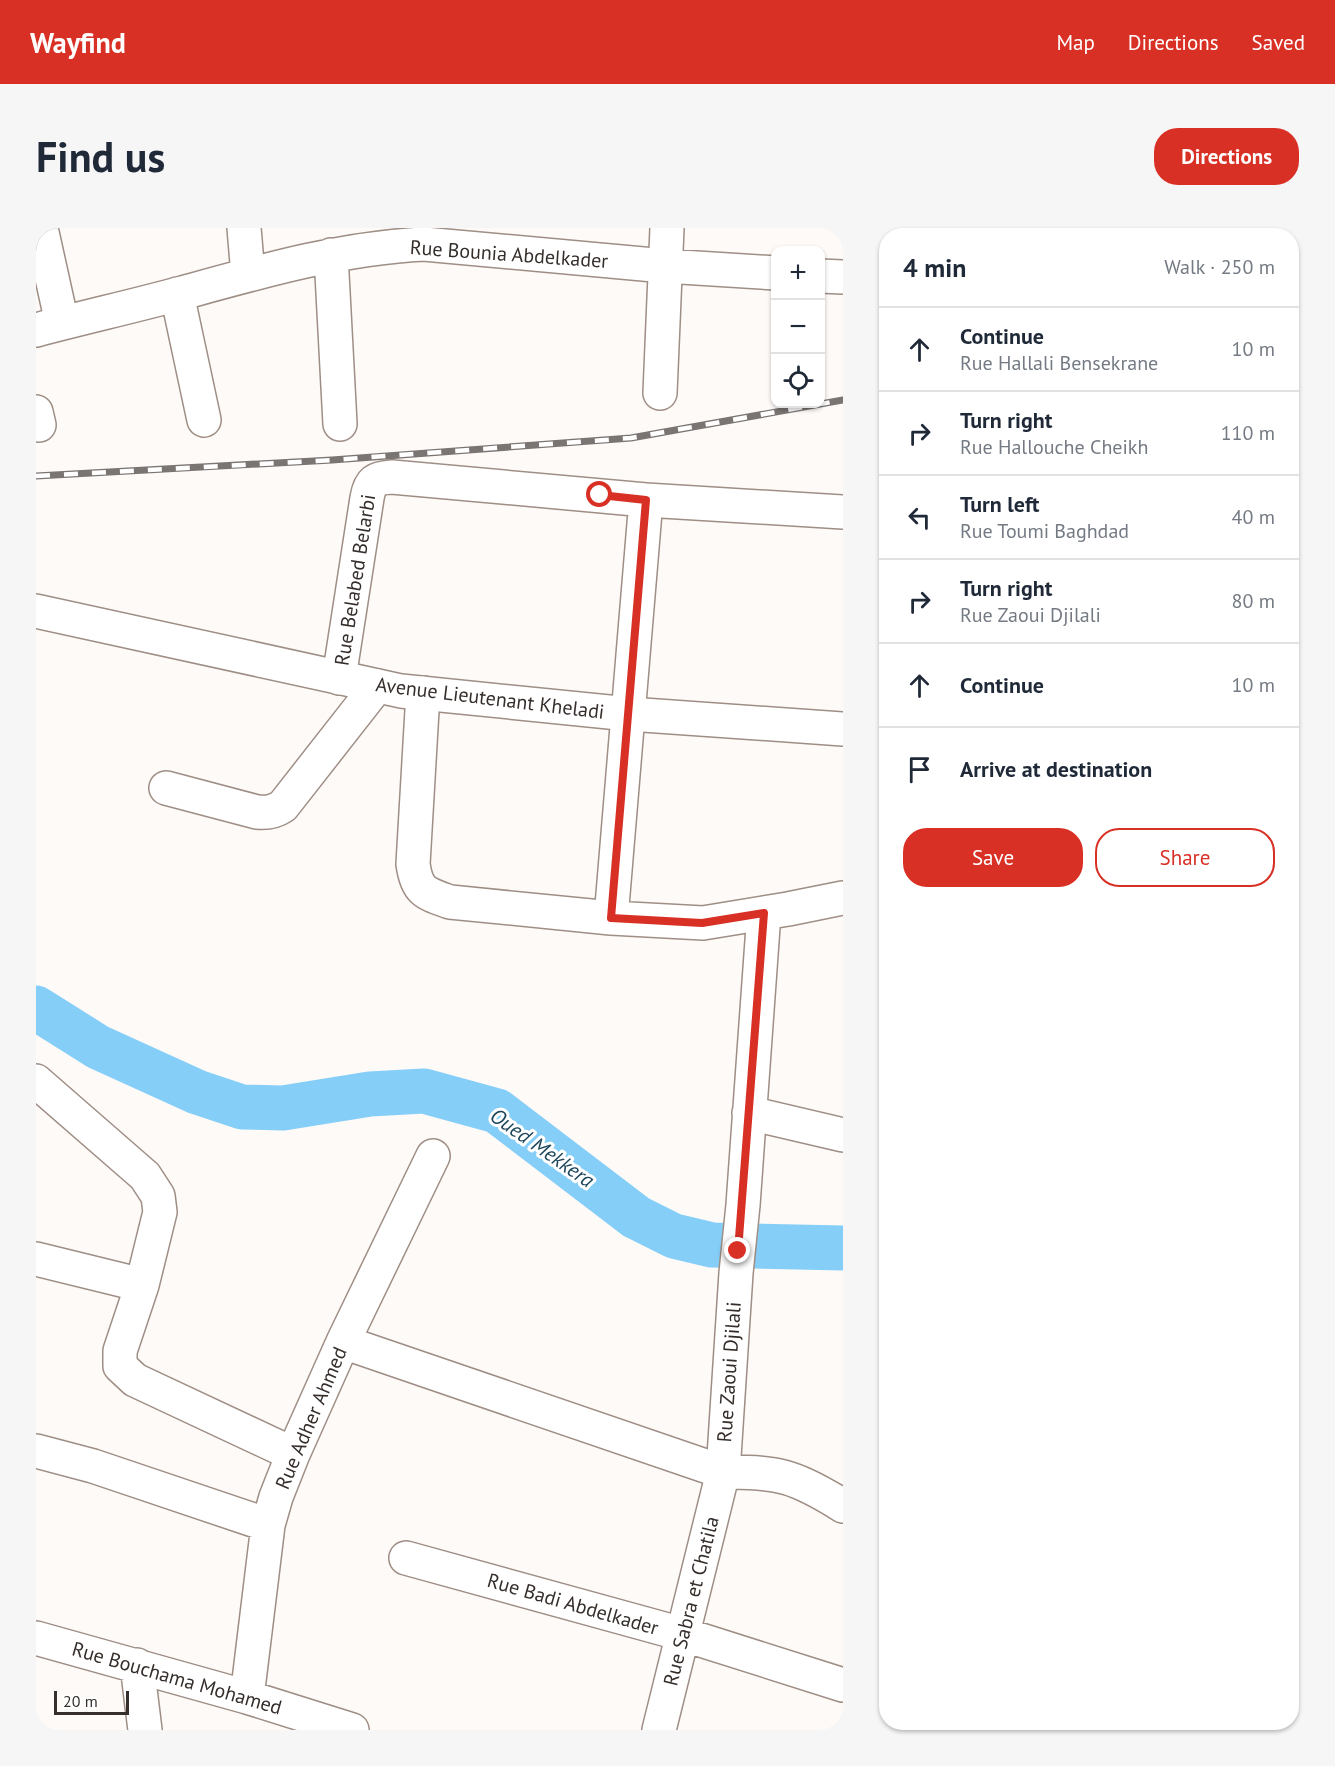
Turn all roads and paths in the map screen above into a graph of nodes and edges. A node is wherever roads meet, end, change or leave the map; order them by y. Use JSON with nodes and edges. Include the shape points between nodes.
{"nodes":[{"id":1,"x":41,"y":228,"type":"edge"},
{"id":2,"x":244,"y":228,"type":"edge"},
{"id":3,"x":667,"y":228,"type":"edge"},
{"id":4,"x":331,"y":255,"type":"junction"},
{"id":5,"x":665,"y":266,"type":"junction"},
{"id":6,"x":771,"y":273,"type":"edge"},
{"id":7,"x":248,"y":275,"type":"junction"},
{"id":8,"x":825,"y":276,"type":"edge"},
{"id":9,"x":843,"y":277,"type":"edge"},
{"id":10,"x":177,"y":294,"type":"junction"},
{"id":11,"x":49,"y":327,"type":"edge"},
{"id":12,"x":660,"y":393,"type":"dead end"},
{"id":13,"x":204,"y":420,"type":"dead end"},
{"id":14,"x":340,"y":424,"type":"dead end"},
{"id":15,"x":646,"y":500,"type":"junction"},
{"id":16,"x":843,"y":512,"type":"edge"},
{"id":17,"x":36,"y":611,"type":"edge"},
{"id":18,"x":339,"y":678,"type":"junction"},
{"id":19,"x":376,"y":686,"type":"junction"},
{"id":20,"x":423,"y":693,"type":"junction"},
{"id":21,"x":628,"y":714,"type":"junction"},
{"id":22,"x":843,"y":729,"type":"edge"},
{"id":23,"x":166,"y":788,"type":"dead end"},
{"id":24,"x":843,"y":898,"type":"edge"},
{"id":25,"x":764,"y":913,"type":"junction"},
{"id":26,"x":611,"y":918,"type":"junction"},
{"id":27,"x":36,"y":1081,"type":"edge"},
{"id":28,"x":749,"y":1113,"type":"junction"},
{"id":29,"x":843,"y":1135,"type":"edge"},
{"id":30,"x":433,"y":1156,"type":"dead end"},
{"id":31,"x":36,"y":1259,"type":"edge"},
{"id":32,"x":142,"y":1285,"type":"junction"},
{"id":33,"x":343,"y":1342,"type":"junction"},
{"id":34,"x":36,"y":1451,"type":"edge"},
{"id":35,"x":293,"y":1454,"type":"junction"},
{"id":36,"x":723,"y":1472,"type":"junction"},
{"id":37,"x":843,"y":1506,"type":"edge"},
{"id":38,"x":268,"y":1525,"type":"junction"},
{"id":39,"x":406,"y":1558,"type":"dead end"},
{"id":40,"x":682,"y":1634,"type":"junction"},
{"id":41,"x":36,"y":1638,"type":"edge"},
{"id":42,"x":137,"y":1665,"type":"junction"},
{"id":43,"x":843,"y":1685,"type":"edge"},
{"id":44,"x":247,"y":1697,"type":"junction"},
{"id":45,"x":145,"y":1730,"type":"edge"},
{"id":46,"x":352,"y":1730,"type":"edge"},
{"id":47,"x":659,"y":1730,"type":"edge"}],
"edges":[{"from":1,"to":11,"type":"street"},
{"from":2,"to":7,"type":"street"},
{"from":3,"to":5,"type":"street"},
{"from":4,"to":5,"type":"street","name":"Rue Bounia Abdelkader","via":[[424,244]]},
{"from":4,"to":7,"type":"street","name":"Rue Bounia Abdelkader"},
{"from":4,"to":14,"type":"street"},
{"from":5,"to":6,"type":"street","name":"Rue Bounia Abdelkader"},
{"from":5,"to":12,"type":"street"},
{"from":7,"to":10,"type":"street","name":"Rue Bounia Abdelkader"},
{"from":8,"to":9,"type":"street"},
{"from":10,"to":11,"type":"street","name":"Rue Bounia Abdelkader"},
{"from":10,"to":13,"type":"street"},
{"from":15,"to":16,"type":"street"},
{"from":15,"to":18,"type":"street","name":"Rue Belabed Belarbi","via":[[392,477],[375,479],[370,483]]},
{"from":15,"to":21,"type":"street"},
{"from":17,"to":18,"type":"street","name":"Avenue Lieutenant Kheladi"},
{"from":18,"to":19,"type":"street","name":"Avenue Lieutenant Kheladi"},
{"from":19,"to":20,"type":"street","name":"Avenue Lieutenant Kheladi"},
{"from":19,"to":23,"type":"street","via":[[276,810],[257,812]]},
{"from":20,"to":21,"type":"street","name":"Avenue Lieutenant Kheladi"},
{"from":20,"to":26,"type":"street","via":[[412,864],[415,882],[426,894],[450,902]]},
{"from":21,"to":22,"type":"street","name":"Avenue Lieutenant Kheladi"},
{"from":21,"to":26,"type":"street"},
{"from":24,"to":25,"type":"street"},
{"from":25,"to":26,"type":"street","via":[[702,923]]},
{"from":25,"to":28,"type":"street"},
{"from":27,"to":32,"type":"street","via":[[145,1176],[158,1196],[160,1212]]},
{"from":28,"to":29,"type":"street"},
{"from":28,"to":36,"type":"street","name":"Rue Zaoui Djilali"},
{"from":30,"to":33,"type":"street","name":"Rue Adher Ahmed"},
{"from":31,"to":32,"type":"street"},
{"from":32,"to":35,"type":"street","via":[[120,1351],[120,1366],[135,1380]]},
{"from":33,"to":35,"type":"street","name":"Rue Adher Ahmed"},
{"from":33,"to":36,"type":"street"},
{"from":34,"to":38,"type":"street","via":[[93,1466]]},
{"from":35,"to":38,"type":"street","name":"Rue Adher Ahmed"},
{"from":36,"to":37,"type":"street","via":[[783,1475]]},
{"from":36,"to":40,"type":"street","name":"Rue Sabra et Chatila"},
{"from":38,"to":44,"type":"street","name":"Rue Adher Ahmed"},
{"from":39,"to":40,"type":"street","name":"Rue Badi Abdelkader"},
{"from":40,"to":43,"type":"street","name":"Rue Badi Abdelkader"},
{"from":40,"to":47,"type":"street","name":"Rue Sabra et Chatila"},
{"from":41,"to":42,"type":"street","name":"Rue Bouchama Mohamed"},
{"from":42,"to":44,"type":"street","name":"Rue Bouchama Mohamed"},
{"from":42,"to":45,"type":"street"},
{"from":44,"to":46,"type":"street","name":"Rue Bouchama Mohamed"}]}
